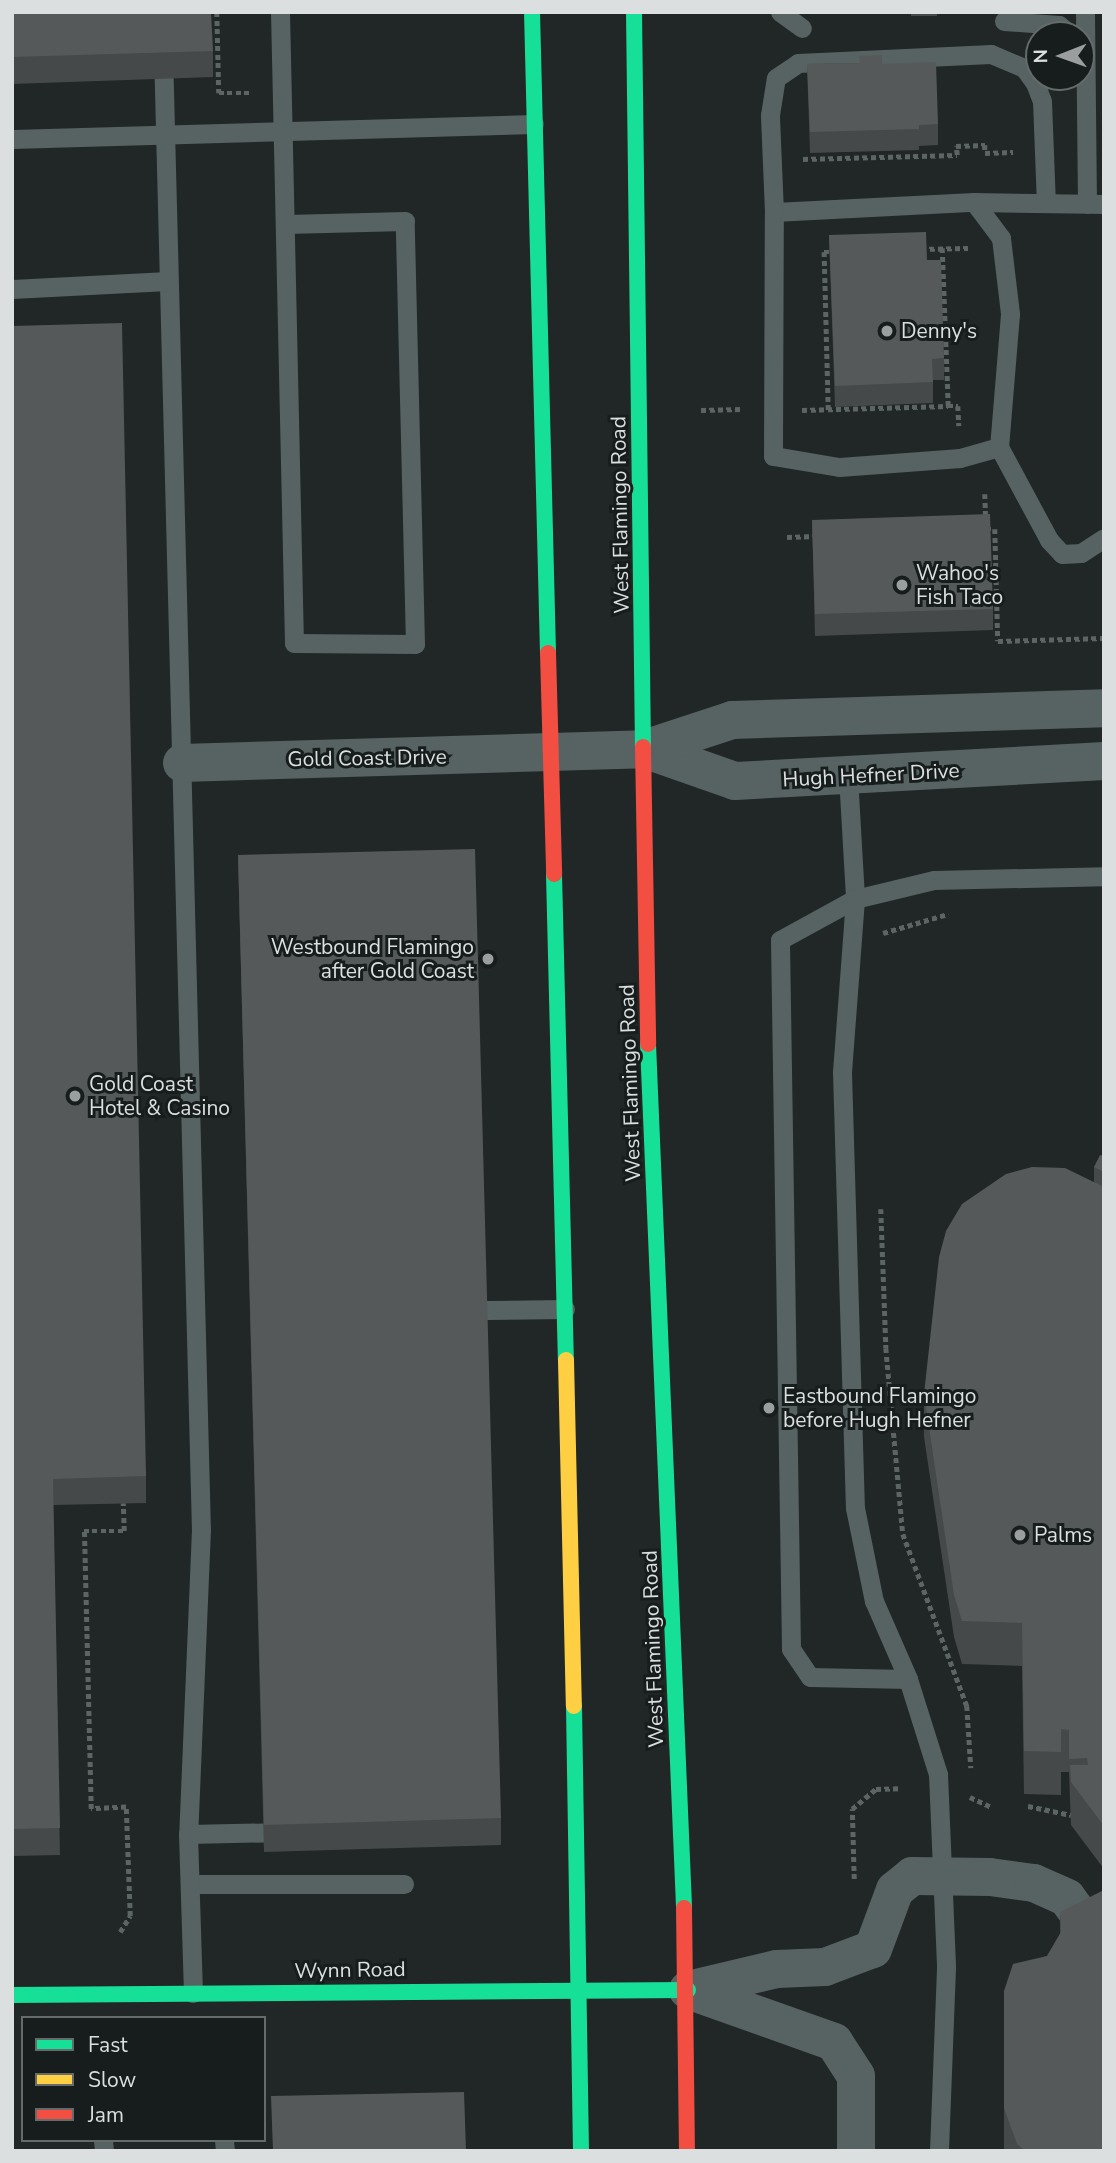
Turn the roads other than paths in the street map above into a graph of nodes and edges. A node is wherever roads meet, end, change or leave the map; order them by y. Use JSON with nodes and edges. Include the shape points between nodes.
{"nodes":[{"id":1,"x":162,"y":12,"type":"edge"},
{"id":2,"x":280,"y":12,"type":"edge"},
{"id":3,"x":532,"y":12,"type":"edge"},
{"id":4,"x":634,"y":12,"type":"edge"},
{"id":5,"x":780,"y":12,"type":"edge"},
{"id":6,"x":1004,"y":21,"type":"dead end"},
{"id":7,"x":1025,"y":23,"type":"edge"},
{"id":8,"x":802,"y":28,"type":"dead end"},
{"id":9,"x":1084,"y":91,"type":"edge"},
{"id":10,"x":534,"y":124,"type":"junction"},
{"id":11,"x":283,"y":133,"type":"junction"},
{"id":12,"x":164,"y":136,"type":"junction"},
{"id":13,"x":12,"y":139,"type":"edge"},
{"id":14,"x":974,"y":202,"type":"junction"},
{"id":15,"x":1046,"y":202,"type":"junction"},
{"id":16,"x":1095,"y":204,"type":"edge"},
{"id":17,"x":774,"y":212,"type":"junction"},
{"id":18,"x":286,"y":224,"type":"junction"},
{"id":19,"x":168,"y":281,"type":"junction"},
{"id":20,"x":12,"y":289,"type":"edge"},
{"id":21,"x":999,"y":447,"type":"junction"},
{"id":22,"x":1104,"y":538,"type":"edge"},
{"id":23,"x":1104,"y":708,"type":"edge"},
{"id":24,"x":644,"y":749,"type":"junction"},
{"id":25,"x":552,"y":753,"type":"junction"},
{"id":26,"x":1104,"y":761,"type":"edge"},
{"id":27,"x":182,"y":763,"type":"junction"},
{"id":28,"x":848,"y":776,"type":"junction"},
{"id":29,"x":1104,"y":876,"type":"edge"},
{"id":30,"x":855,"y":899,"type":"junction"},
{"id":31,"x":565,"y":1308,"type":"junction"},
{"id":32,"x":487,"y":1310,"type":"edge"},
{"id":33,"x":908,"y":1679,"type":"junction"},
{"id":34,"x":303,"y":1831,"type":"edge"},
{"id":35,"x":188,"y":1835,"type":"junction"},
{"id":36,"x":943,"y":1874,"type":"junction"},
{"id":37,"x":190,"y":1884,"type":"junction"},
{"id":38,"x":404,"y":1884,"type":"dead end"},
{"id":39,"x":1094,"y":1935,"type":"edge"},
{"id":40,"x":577,"y":1989,"type":"junction"},
{"id":41,"x":688,"y":1990,"type":"junction"},
{"id":42,"x":193,"y":1993,"type":"junction"},
{"id":43,"x":99,"y":1994,"type":"junction"},
{"id":44,"x":12,"y":1995,"type":"edge"},
{"id":45,"x":100,"y":2016,"type":"edge"},
{"id":46,"x":580,"y":2151,"type":"edge"},
{"id":47,"x":687,"y":2151,"type":"edge"},
{"id":48,"x":856,"y":2151,"type":"edge"},
{"id":49,"x":939,"y":2151,"type":"edge"}],
"edges":[{"from":1,"to":12,"type":"lane"},
{"from":2,"to":11,"type":"lane"},
{"from":3,"to":10,"type":"main road"},
{"from":4,"to":24,"type":"main road","name":"West Flamingo Road"},
{"from":5,"to":8,"type":"lane"},
{"from":6,"to":7,"type":"lane"},
{"from":9,"to":16,"type":"lane"},
{"from":10,"to":11,"type":"lane"},
{"from":10,"to":25,"type":"main road"},
{"from":11,"to":12,"type":"lane"},
{"from":11,"to":18,"type":"lane"},
{"from":12,"to":13,"type":"lane"},
{"from":12,"to":19,"type":"lane"},
{"from":14,"to":15,"type":"lane"},
{"from":14,"to":17,"type":"lane"},
{"from":14,"to":21,"type":"lane","via":[[1001,238],[1010,314]]},
{"from":15,"to":16,"type":"lane"},
{"from":15,"to":17,"type":"lane","via":[[1042,101],[1024,68],[990,54],[798,63],[776,78],[769,115]]},
{"from":17,"to":21,"type":"lane","via":[[773,456],[839,467],[960,458]]},
{"from":18,"to":18,"type":"lane","via":[[405,221],[415,644],[294,643]]},
{"from":19,"to":20,"type":"lane"},
{"from":19,"to":27,"type":"lane"},
{"from":21,"to":22,"type":"lane","via":[[1049,540],[1062,554],[1081,553]]},
{"from":23,"to":24,"type":"street","name":"Hugh Hefner Drive","via":[[732,720]]},
{"from":24,"to":25,"type":"street","name":"Hugh Hefner Drive"},
{"from":24,"to":28,"type":"street","name":"Hugh Hefner Drive","via":[[735,781]]},
{"from":24,"to":41,"type":"main road","name":"West Flamingo Road","via":[[647,1028]]},
{"from":25,"to":27,"type":"street","name":"Gold Coast Drive"},
{"from":25,"to":31,"type":"main road"},
{"from":26,"to":28,"type":"street","name":"Hugh Hefner Drive"},
{"from":27,"to":35,"type":"lane","via":[[201,1529]]},
{"from":28,"to":30,"type":"lane"},
{"from":29,"to":30,"type":"lane","via":[[934,880]]},
{"from":30,"to":33,"type":"lane","via":[[842,1072],[855,1508],[874,1601]]},
{"from":30,"to":33,"type":"lane","via":[[780,940],[792,1649],[810,1676]]},
{"from":31,"to":32,"type":"lane"},
{"from":31,"to":40,"type":"main road"},
{"from":33,"to":36,"type":"lane","via":[[937,1774]]},
{"from":34,"to":35,"type":"lane"},
{"from":35,"to":37,"type":"lane"},
{"from":36,"to":39,"type":"street","via":[[1034,1883],[1067,1898]]},
{"from":36,"to":41,"type":"street","via":[[912,1876],[895,1890],[873,1949],[825,1967],[777,1969]]},
{"from":36,"to":49,"type":"lane","via":[[946,1968]]},
{"from":37,"to":38,"type":"lane"},
{"from":37,"to":42,"type":"lane"},
{"from":40,"to":41,"type":"main road","name":"Wynn Road"},
{"from":40,"to":42,"type":"main road","name":"Wynn Road"},
{"from":40,"to":46,"type":"main road"},
{"from":41,"to":47,"type":"main road","name":"West Flamingo Road"},
{"from":41,"to":48,"type":"street","via":[[834,2042],[856,2076]]},
{"from":42,"to":43,"type":"main road","name":"Wynn Road"},
{"from":43,"to":44,"type":"main road","name":"Wynn Road"},
{"from":43,"to":45,"type":"lane"}]}
